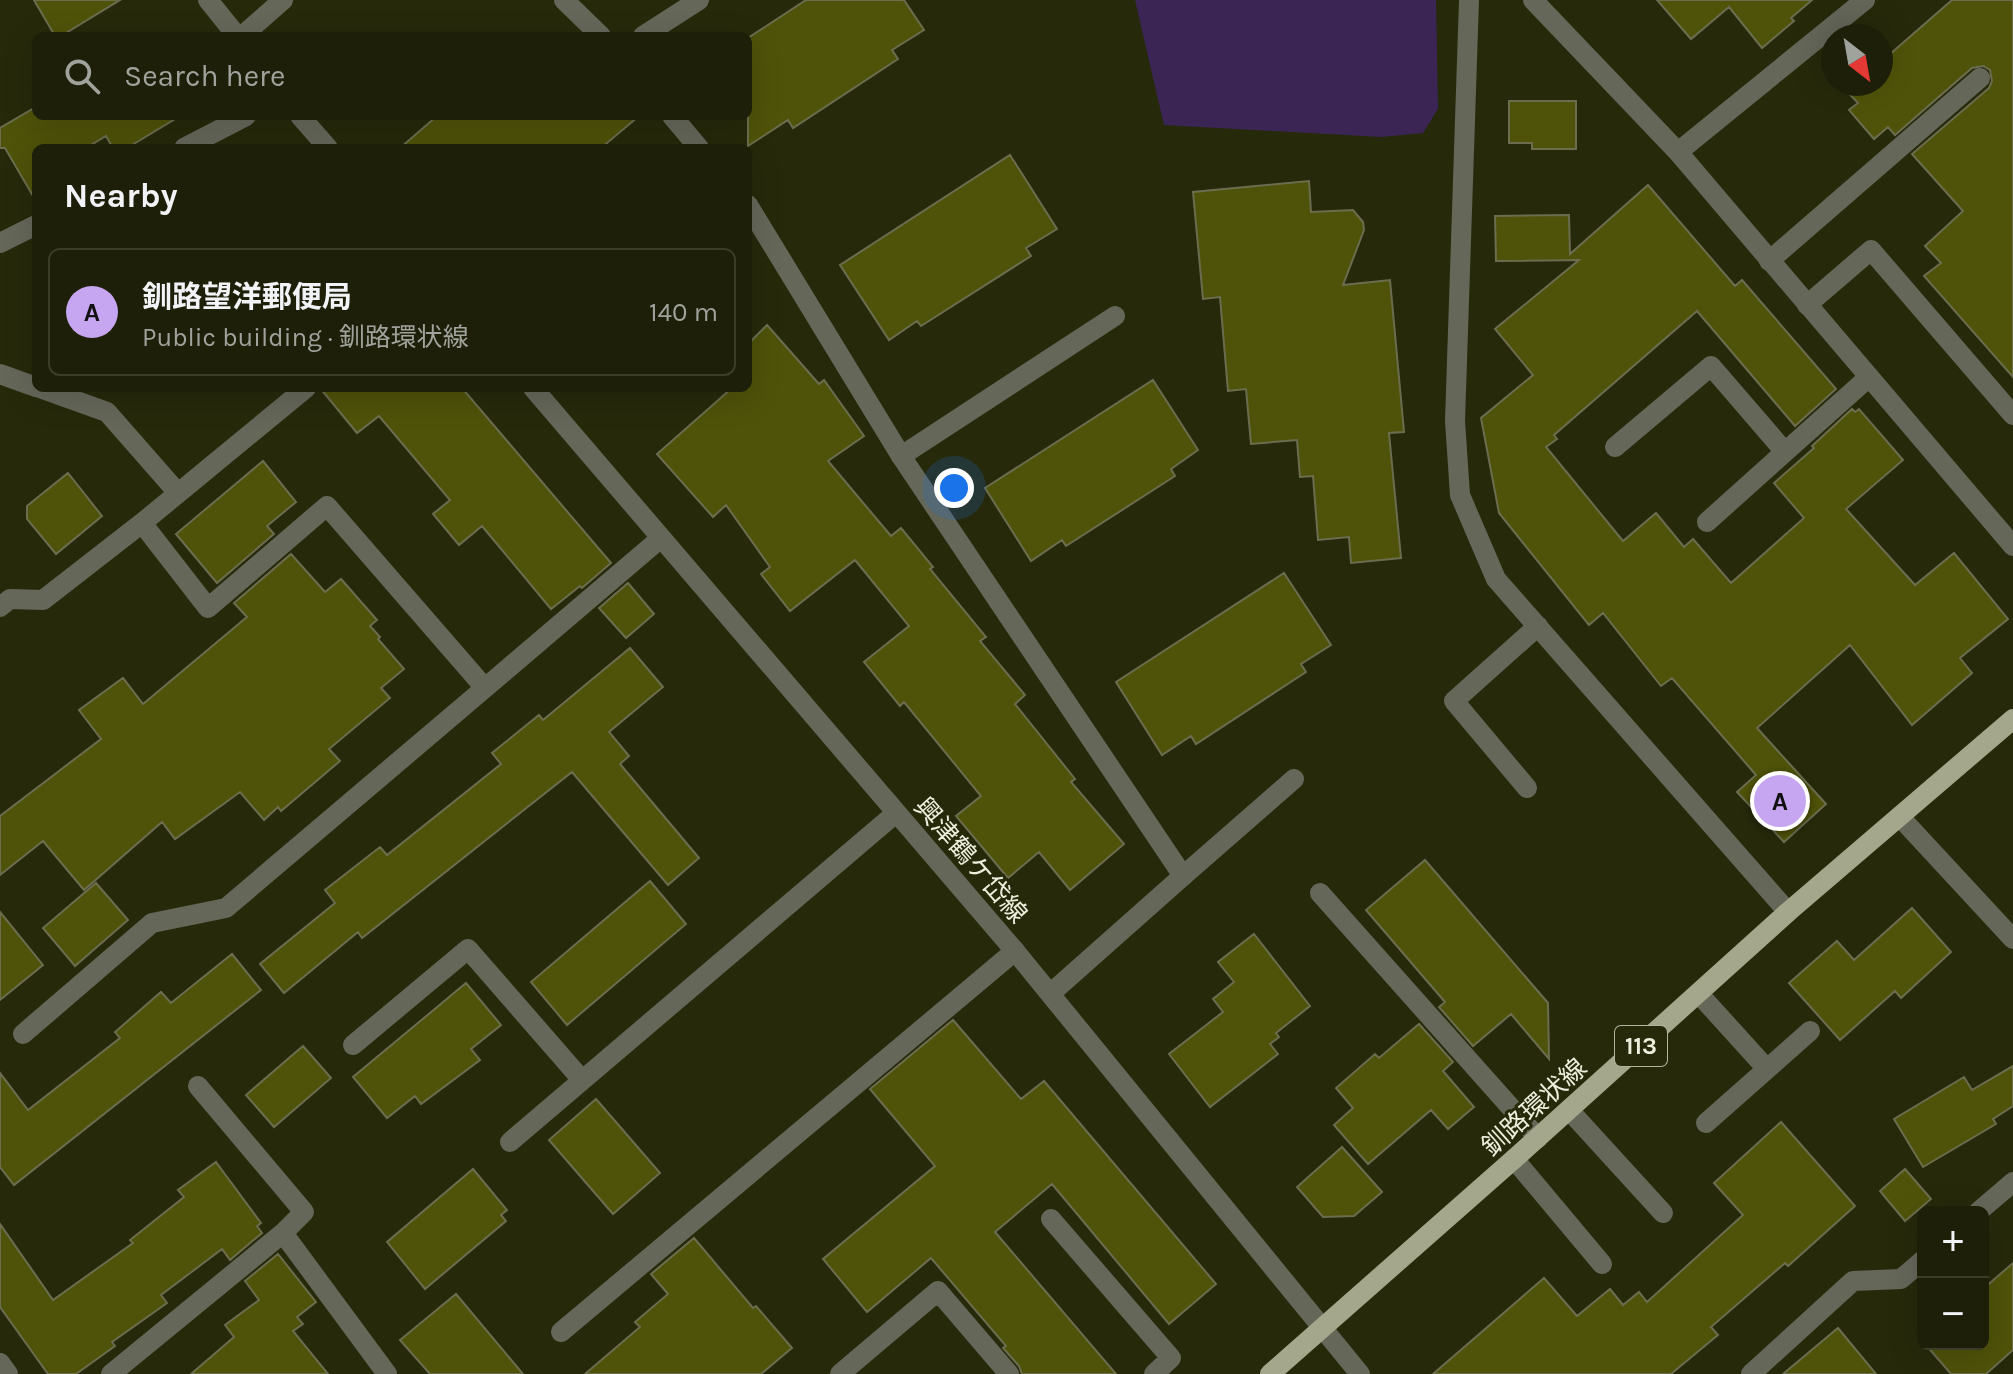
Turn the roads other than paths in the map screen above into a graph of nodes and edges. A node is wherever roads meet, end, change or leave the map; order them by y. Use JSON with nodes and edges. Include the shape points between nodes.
{"nodes":[{"id":1,"x":208,"y":0,"type":"edge"},
{"id":2,"x":283,"y":0,"type":"edge"},
{"id":3,"x":564,"y":0,"type":"edge"},
{"id":4,"x":699,"y":0,"type":"edge"},
{"id":5,"x":1469,"y":0,"type":"edge"},
{"id":6,"x":1533,"y":0,"type":"edge"},
{"id":7,"x":1865,"y":0,"type":"edge"},
{"id":8,"x":236,"y":32,"type":"edge"},
{"id":9,"x":245,"y":32,"type":"edge"},
{"id":10,"x":597,"y":32,"type":"edge"},
{"id":11,"x":649,"y":32,"type":"edge"},
{"id":12,"x":1980,"y":78,"type":"dead end"},
{"id":13,"x":238,"y":120,"type":"edge"},
{"id":14,"x":304,"y":120,"type":"edge"},
{"id":15,"x":675,"y":120,"type":"edge"},
{"id":16,"x":192,"y":144,"type":"edge"},
{"id":17,"x":324,"y":144,"type":"edge"},
{"id":18,"x":696,"y":144,"type":"edge"},
{"id":19,"x":1678,"y":152,"type":"junction"},
{"id":20,"x":752,"y":212,"type":"edge"},
{"id":21,"x":32,"y":227,"type":"edge"},
{"id":22,"x":0,"y":243,"type":"edge"},
{"id":23,"x":1769,"y":261,"type":"junction"},
{"id":24,"x":1807,"y":305,"type":"junction"},
{"id":25,"x":1115,"y":316,"type":"dead end"},
{"id":26,"x":0,"y":374,"type":"edge"},
{"id":27,"x":1869,"y":377,"type":"junction"},
{"id":28,"x":32,"y":385,"type":"edge"},
{"id":29,"x":52,"y":392,"type":"edge"},
{"id":30,"x":301,"y":392,"type":"edge"},
{"id":31,"x":536,"y":392,"type":"edge"},
{"id":32,"x":2013,"y":415,"type":"edge"},
{"id":33,"x":1615,"y":447,"type":"dead end"},
{"id":34,"x":1785,"y":452,"type":"junction"},
{"id":35,"x":901,"y":456,"type":"junction"},
{"id":36,"x":178,"y":493,"type":"junction"},
{"id":37,"x":1707,"y":522,"type":"dead end"},
{"id":38,"x":142,"y":523,"type":"junction"},
{"id":39,"x":661,"y":538,"type":"junction"},
{"id":40,"x":2013,"y":546,"type":"edge"},
{"id":41,"x":0,"y":607,"type":"edge"},
{"id":42,"x":1538,"y":626,"type":"junction"},
{"id":43,"x":485,"y":688,"type":"junction"},
{"id":44,"x":2013,"y":719,"type":"edge"},
{"id":45,"x":1294,"y":779,"type":"dead end"},
{"id":46,"x":1527,"y":788,"type":"dead end"},
{"id":47,"x":896,"y":813,"type":"junction"},
{"id":48,"x":1900,"y":817,"type":"junction"},
{"id":49,"x":1183,"y":876,"type":"junction"},
{"id":50,"x":1320,"y":893,"type":"dead end"},
{"id":51,"x":1788,"y":912,"type":"junction"},
{"id":52,"x":2013,"y":939,"type":"edge"},
{"id":53,"x":1015,"y":951,"type":"junction"},
{"id":54,"x":1050,"y":994,"type":"junction"},
{"id":55,"x":1699,"y":994,"type":"junction"},
{"id":56,"x":1810,"y":1031,"type":"dead end"},
{"id":57,"x":23,"y":1034,"type":"dead end"},
{"id":58,"x":353,"y":1045,"type":"dead end"},
{"id":59,"x":1767,"y":1069,"type":"junction"},
{"id":60,"x":582,"y":1080,"type":"junction"},
{"id":61,"x":198,"y":1086,"type":"dead end"},
{"id":62,"x":1569,"y":1110,"type":"junction"},
{"id":63,"x":1706,"y":1123,"type":"dead end"},
{"id":64,"x":1538,"y":1138,"type":"junction"},
{"id":65,"x":510,"y":1142,"type":"dead end"},
{"id":66,"x":1514,"y":1159,"type":"junction"},
{"id":67,"x":2013,"y":1182,"type":"edge"},
{"id":68,"x":1985,"y":1206,"type":"edge"},
{"id":69,"x":1663,"y":1213,"type":"dead end"},
{"id":70,"x":1051,"y":1219,"type":"dead end"},
{"id":71,"x":283,"y":1233,"type":"junction"},
{"id":72,"x":1602,"y":1264,"type":"dead end"},
{"id":73,"x":1917,"y":1265,"type":"edge"},
{"id":74,"x":1321,"y":1329,"type":"junction"},
{"id":75,"x":561,"y":1332,"type":"dead end"},
{"id":76,"x":0,"y":1363,"type":"edge"},
{"id":77,"x":852,"y":1370,"type":"edge"},
{"id":78,"x":8,"y":1374,"type":"edge"},
{"id":79,"x":111,"y":1374,"type":"edge"},
{"id":80,"x":387,"y":1374,"type":"edge"},
{"id":81,"x":1009,"y":1374,"type":"edge"},
{"id":82,"x":1154,"y":1374,"type":"edge"},
{"id":83,"x":1270,"y":1374,"type":"edge"},
{"id":84,"x":1360,"y":1374,"type":"edge"},
{"id":85,"x":1751,"y":1374,"type":"edge"}],
"edges":[{"from":1,"to":8,"type":"street"},
{"from":2,"to":9,"type":"street"},
{"from":3,"to":10,"type":"street"},
{"from":4,"to":11,"type":"street"},
{"from":5,"to":42,"type":"street","via":[[1455,421],[1460,495],[1496,579]]},
{"from":6,"to":19,"type":"street"},
{"from":7,"to":19,"type":"street"},
{"from":12,"to":23,"type":"street"},
{"from":13,"to":16,"type":"street"},
{"from":14,"to":17,"type":"street"},
{"from":15,"to":18,"type":"street"},
{"from":19,"to":23,"type":"street"},
{"from":20,"to":35,"type":"street"},
{"from":21,"to":22,"type":"street"},
{"from":23,"to":24,"type":"street"},
{"from":24,"to":27,"type":"street"},
{"from":24,"to":32,"type":"street","via":[[1871,250]]},
{"from":25,"to":35,"type":"street"},
{"from":26,"to":28,"type":"street"},
{"from":27,"to":34,"type":"street"},
{"from":27,"to":40,"type":"street"},
{"from":29,"to":36,"type":"street","via":[[107,412]]},
{"from":30,"to":36,"type":"street"},
{"from":31,"to":39,"type":"street","name":"興津鶴ケ岱線"},
{"from":33,"to":34,"type":"street","via":[[1711,366]]},
{"from":34,"to":37,"type":"street"},
{"from":35,"to":49,"type":"street"},
{"from":36,"to":38,"type":"street"},
{"from":38,"to":41,"type":"street","via":[[43,600],[10,599]]},
{"from":38,"to":43,"type":"street","via":[[208,608],[327,506]]},
{"from":39,"to":43,"type":"street"},
{"from":39,"to":47,"type":"street","name":"興津鶴ケ岱線"},
{"from":42,"to":46,"type":"street","via":[[1454,701]]},
{"from":42,"to":51,"type":"street"},
{"from":43,"to":57,"type":"street","via":[[226,908],[152,923]]},
{"from":44,"to":48,"type":"main road","name":"釧路環状線","number":"113"},
{"from":45,"to":49,"type":"street"},
{"from":47,"to":53,"type":"street","name":"興津鶴ケ岱線"},
{"from":47,"to":60,"type":"street"},
{"from":48,"to":51,"type":"main road","name":"釧路環状線","number":"113"},
{"from":48,"to":52,"type":"street"},
{"from":49,"to":54,"type":"street"},
{"from":50,"to":64,"type":"street"},
{"from":51,"to":55,"type":"main road","name":"釧路環状線","number":"113"},
{"from":53,"to":54,"type":"street","name":"興津鶴ケ岱線"},
{"from":53,"to":75,"type":"street"},
{"from":54,"to":74,"type":"street","name":"興津鶴ケ岱線"},
{"from":55,"to":59,"type":"street"},
{"from":55,"to":62,"type":"main road","name":"釧路環状線","number":"113"},
{"from":56,"to":59,"type":"street"},
{"from":58,"to":60,"type":"street","via":[[468,949]]},
{"from":59,"to":63,"type":"street"},
{"from":60,"to":65,"type":"street"},
{"from":61,"to":71,"type":"street","via":[[304,1212]]},
{"from":62,"to":64,"type":"main road","name":"釧路環状線","number":"113"},
{"from":62,"to":69,"type":"street"},
{"from":64,"to":66,"type":"main road","name":"釧路環状線","number":"113"},
{"from":66,"to":72,"type":"street"},
{"from":66,"to":74,"type":"main road","name":"釧路環状線","number":"113"},
{"from":67,"to":68,"type":"street"},
{"from":70,"to":82,"type":"street","via":[[1171,1358]]},
{"from":71,"to":79,"type":"street"},
{"from":71,"to":80,"type":"street"},
{"from":73,"to":85,"type":"street","via":[[1901,1279],[1853,1281]]},
{"from":74,"to":83,"type":"main road","name":"釧路環状線","number":"113"},
{"from":74,"to":84,"type":"street","name":"興津鶴ケ岱線"},
{"from":76,"to":78,"type":"street"},
{"from":77,"to":81,"type":"street","via":[[938,1291]]}]}
